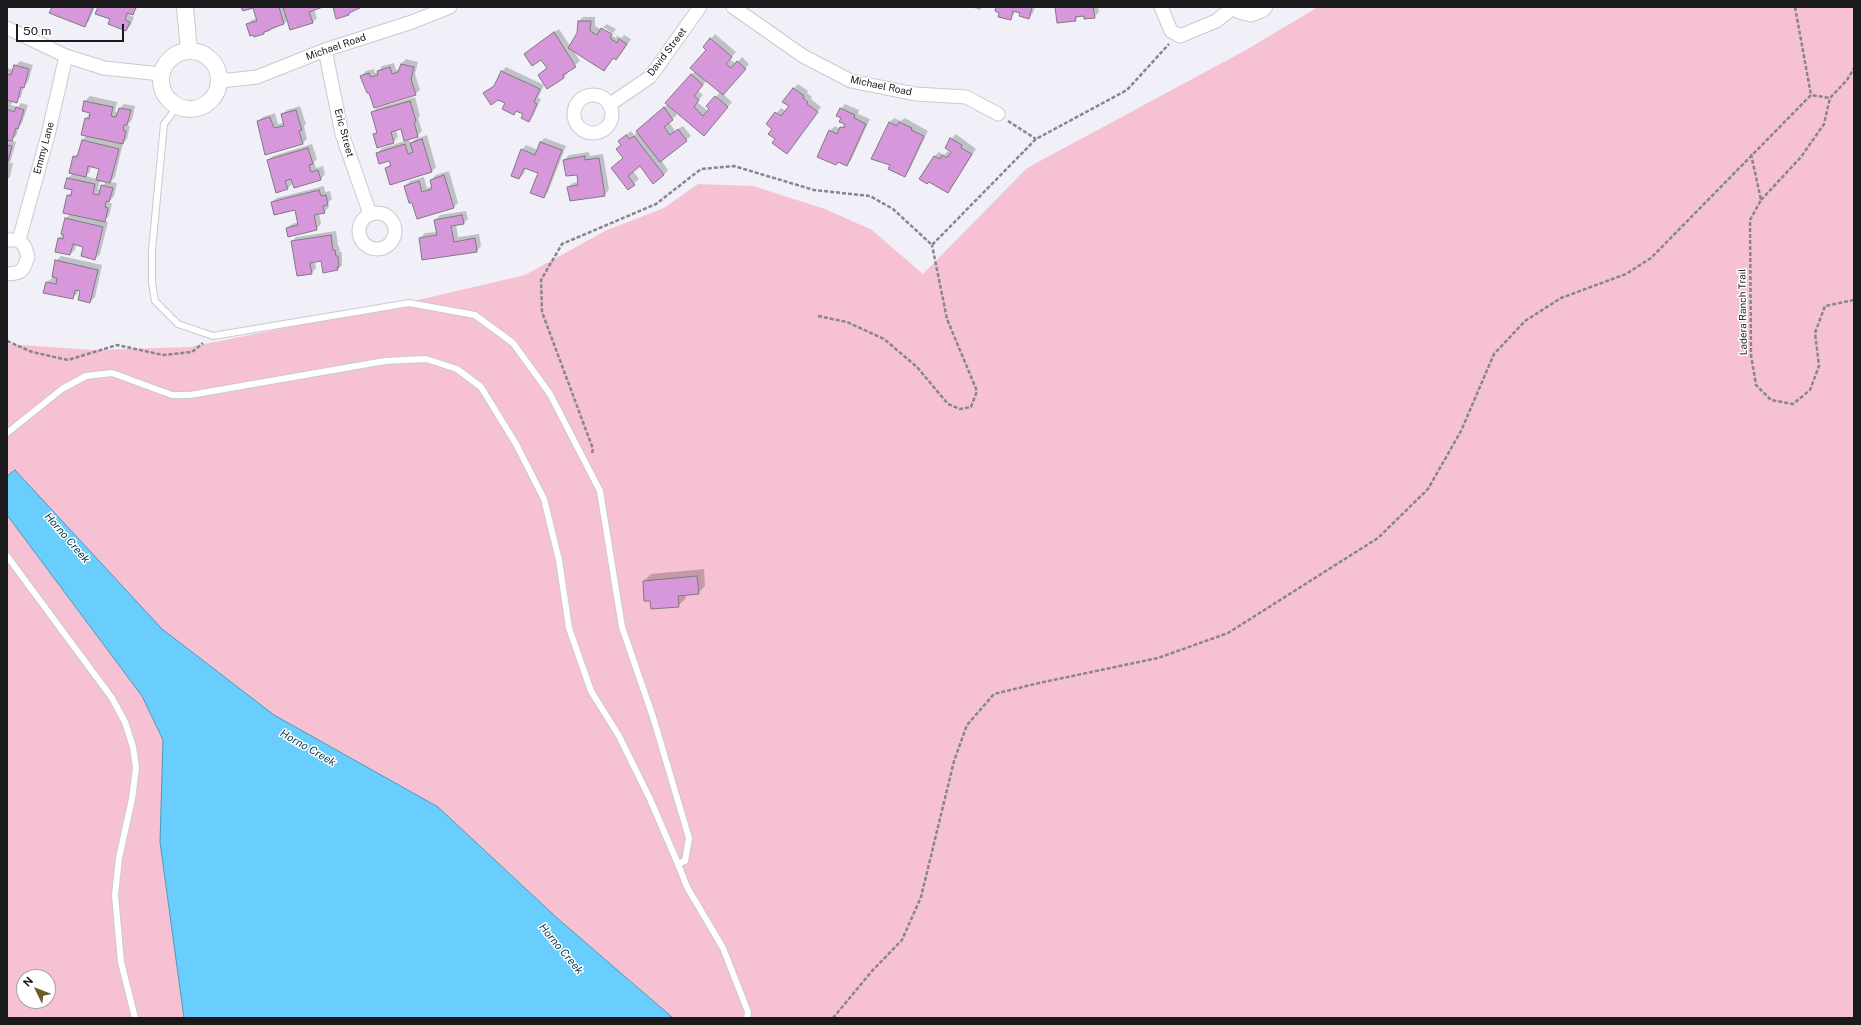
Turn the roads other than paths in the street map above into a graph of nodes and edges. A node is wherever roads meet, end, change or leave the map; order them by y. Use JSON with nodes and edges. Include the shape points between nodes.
{"nodes":[{"id":1,"x":186,"y":7,"type":"edge"},
{"id":2,"x":450,"y":7,"type":"edge"},
{"id":3,"x":700,"y":7,"type":"edge"},
{"id":4,"x":733,"y":7,"type":"edge"},
{"id":5,"x":1161,"y":7,"type":"edge"},
{"id":6,"x":1234,"y":7,"type":"edge"},
{"id":7,"x":1266,"y":7,"type":"edge"},
{"id":8,"x":7,"y":28,"type":"edge"},
{"id":9,"x":325,"y":50,"type":"junction"},
{"id":10,"x":189,"y":51,"type":"junction"},
{"id":11,"x":66,"y":56,"type":"junction"},
{"id":12,"x":161,"y":74,"type":"junction"},
{"id":13,"x":220,"y":81,"type":"junction"},
{"id":14,"x":609,"y":104,"type":"dead end"},
{"id":15,"x":177,"y":107,"type":"junction"},
{"id":16,"x":998,"y":114,"type":"road end"},
{"id":17,"x":370,"y":214,"type":"dead end"},
{"id":18,"x":13,"y":240,"type":"edge"},
{"id":19,"x":7,"y":274,"type":"edge"},
{"id":20,"x":7,"y":433,"type":"edge"},
{"id":21,"x":7,"y":556,"type":"edge"},
{"id":22,"x":678,"y":864,"type":"junction"},
{"id":23,"x":135,"y":1018,"type":"edge"},
{"id":24,"x":747,"y":1018,"type":"edge"}],
"edges":[{"from":1,"to":10,"type":"street"},
{"from":2,"to":9,"type":"street","name":"Michael Road"},
{"from":3,"to":14,"type":"street","name":"David Street","via":[[650,76]]},
{"from":4,"to":16,"type":"street","name":"Michael Road","via":[[804,56],[851,81],[914,94],[966,97]]},
{"from":5,"to":6,"type":"street","via":[[1171,31],[1180,36],[1216,21]]},
{"from":6,"to":7,"type":"street","via":[[1239,12],[1251,15]]},
{"from":8,"to":11,"type":"street"},
{"from":9,"to":13,"type":"street","name":"Michael Road","via":[[257,77]]},
{"from":9,"to":17,"type":"street","name":"Eric Street","via":[[342,134]]},
{"from":10,"to":12,"type":"street","via":[[171,58]]},
{"from":10,"to":13,"type":"street","via":[[207,56],[214,63]]},
{"from":11,"to":12,"type":"street","via":[[104,68]]},
{"from":11,"to":18,"type":"street","name":"Emmy Lane","via":[[48,134]]},
{"from":12,"to":15,"type":"street","via":[[164,93]]},
{"from":13,"to":15,"type":"street","via":[[213,99],[206,106],[186,110]]},
{"from":15,"to":22,"type":"lane","via":[[164,124],[152,250],[152,283],[155,301],[178,324],[213,336],[409,303],[475,315],[513,343],[550,394],[600,491],[622,627],[653,717],[689,838],[685,861]]},
{"from":18,"to":19,"type":"street","via":[[27,252],[27,262],[16,273]]},
{"from":20,"to":22,"type":"lane","via":[[62,388],[86,376],[112,373],[172,395],[190,395],[385,361],[426,359],[458,369],[481,387],[516,444],[544,499],[559,560],[569,628],[591,691],[619,736]]},
{"from":21,"to":23,"type":"lane","via":[[112,698],[125,722],[133,747],[136,768],[119,858],[115,895],[121,962]]},
{"from":22,"to":24,"type":"lane","via":[[687,887],[723,948],[748,1012]]}]}
